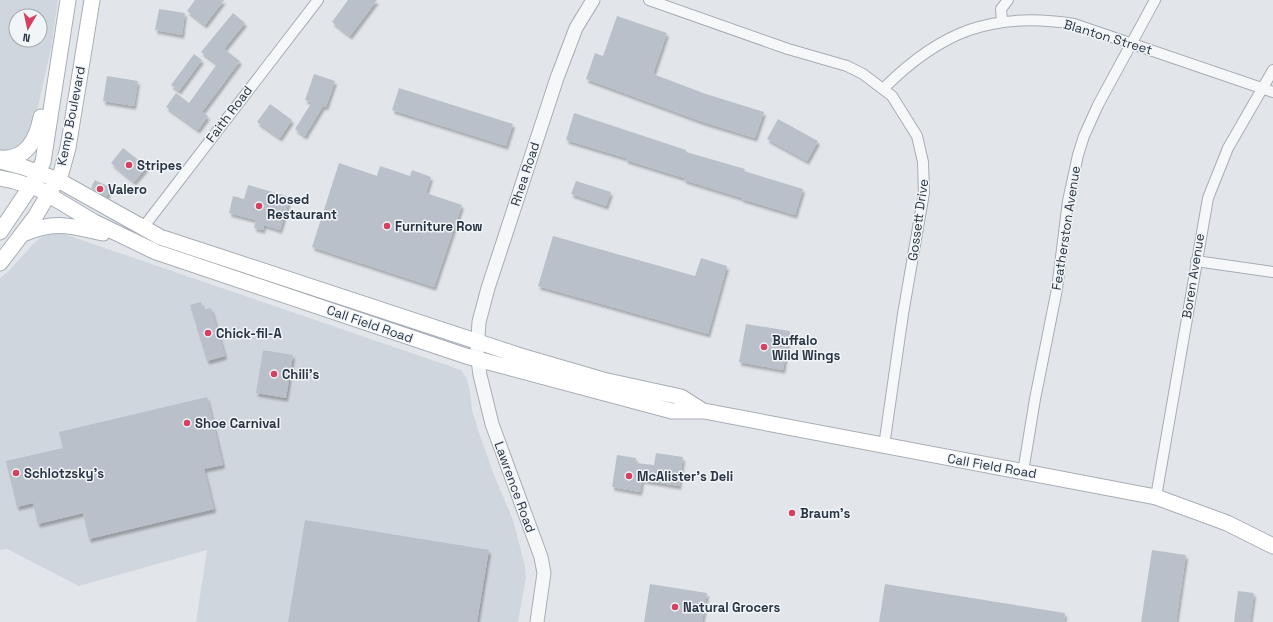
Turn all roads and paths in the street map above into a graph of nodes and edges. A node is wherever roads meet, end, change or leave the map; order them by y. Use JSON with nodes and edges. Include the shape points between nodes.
{"nodes":[{"id":1,"x":68,"y":0,"type":"edge"},
{"id":2,"x":92,"y":0,"type":"edge"},
{"id":3,"x":318,"y":0,"type":"edge"},
{"id":4,"x":593,"y":0,"type":"edge"},
{"id":5,"x":649,"y":0,"type":"edge"},
{"id":6,"x":1008,"y":0,"type":"edge"},
{"id":7,"x":1155,"y":0,"type":"edge"},
{"id":8,"x":1002,"y":21,"type":"junction"},
{"id":9,"x":1133,"y":43,"type":"junction"},
{"id":10,"x":1273,"y":70,"type":"edge"},
{"id":11,"x":55,"y":83,"type":"junction"},
{"id":12,"x":884,"y":88,"type":"junction"},
{"id":13,"x":1263,"y":89,"type":"junction"},
{"id":14,"x":1273,"y":92,"type":"edge"},
{"id":15,"x":0,"y":158,"type":"edge"},
{"id":16,"x":0,"y":161,"type":"edge"},
{"id":17,"x":38,"y":172,"type":"junction"},
{"id":18,"x":0,"y":178,"type":"edge"},
{"id":19,"x":58,"y":180,"type":"junction"},
{"id":20,"x":31,"y":186,"type":"junction"},
{"id":21,"x":49,"y":195,"type":"junction"},
{"id":22,"x":142,"y":228,"type":"junction"},
{"id":23,"x":0,"y":232,"type":"edge"},
{"id":24,"x":23,"y":234,"type":"junction"},
{"id":25,"x":121,"y":236,"type":"junction"},
{"id":26,"x":1196,"y":261,"type":"junction"},
{"id":27,"x":0,"y":263,"type":"edge"},
{"id":28,"x":1273,"y":272,"type":"edge"},
{"id":29,"x":273,"y":274,"type":"junction"},
{"id":30,"x":268,"y":290,"type":"junction"},
{"id":31,"x":363,"y":304,"type":"junction"},
{"id":32,"x":355,"y":319,"type":"junction"},
{"id":33,"x":478,"y":351,"type":"junction"},
{"id":34,"x":884,"y":446,"type":"junction"},
{"id":35,"x":1023,"y":472,"type":"junction"},
{"id":36,"x":1156,"y":497,"type":"junction"},
{"id":37,"x":1273,"y":546,"type":"edge"},
{"id":38,"x":537,"y":622,"type":"edge"}],
"edges":[{"from":1,"to":11,"type":"main road","name":"Kemp Boulevard"},
{"from":2,"to":19,"type":"main road","name":"Kemp Boulevard","via":[[68,148]]},
{"from":3,"to":22,"type":"street","name":"Faith Road"},
{"from":4,"to":33,"type":"street","name":"Rhea Road","via":[[576,28],[557,78],[488,288],[479,322]]},
{"from":5,"to":12,"type":"street","name":"Gossett Drive","via":[[847,66]]},
{"from":6,"to":8,"type":"street","via":[[1001,9]]},
{"from":7,"to":9,"type":"street","name":"Featherston Avenue"},
{"from":8,"to":9,"type":"street","name":"Blanton Street","via":[[1055,21],[1074,24]]},
{"from":8,"to":12,"type":"street","name":"Blanton Street","via":[[953,36],[933,47]]},
{"from":9,"to":13,"type":"street","name":"Blanton Street"},
{"from":9,"to":35,"type":"street","name":"Featherston Avenue","via":[[1098,105],[1078,155],[1068,201],[1057,289]]},
{"from":10,"to":13,"type":"street","name":"Boren Avenue"},
{"from":11,"to":15,"type":"main road","via":[[44,102],[37,135],[32,144],[14,156]]},
{"from":11,"to":17,"type":"main road","name":"Kemp Boulevard","via":[[43,162]]},
{"from":12,"to":34,"type":"street","name":"Gossett Drive","via":[[901,108],[917,136],[925,178]]},
{"from":13,"to":14,"type":"street","name":"Blanton Street"},
{"from":13,"to":26,"type":"street","name":"Boren Avenue","via":[[1218,169],[1206,204]]},
{"from":16,"to":17,"type":"main road","name":"Call Field Road"},
{"from":17,"to":19,"type":"main road","name":"Call Field Road"},
{"from":17,"to":20,"type":"main road","name":"Kemp Boulevard"},
{"from":18,"to":20,"type":"main road","name":"Call Field Road"},
{"from":19,"to":21,"type":"main road","name":"Kemp Boulevard"},
{"from":19,"to":22,"type":"main road","name":"Call Field Road"},
{"from":20,"to":21,"type":"main road","name":"Call Field Road"},
{"from":20,"to":23,"type":"main road","name":"Kemp Boulevard"},
{"from":21,"to":24,"type":"main road","name":"Kemp Boulevard"},
{"from":21,"to":25,"type":"main road","name":"Call Field Road"},
{"from":22,"to":29,"type":"main road","name":"Call Field Road","via":[[160,237]]},
{"from":24,"to":25,"type":"main road","via":[[40,226],[58,224]]},
{"from":24,"to":27,"type":"main road","name":"Kemp Boulevard"},
{"from":25,"to":30,"type":"main road","name":"Call Field Road","via":[[156,252]]},
{"from":26,"to":28,"type":"street"},
{"from":26,"to":36,"type":"street","name":"Boren Avenue"},
{"from":29,"to":30,"type":"main road"},
{"from":29,"to":31,"type":"main road","name":"Call Field Road"},
{"from":30,"to":32,"type":"main road","name":"Call Field Road"},
{"from":31,"to":32,"type":"main road"},
{"from":31,"to":33,"type":"main road","name":"Call Field Road"},
{"from":32,"to":33,"type":"main road","name":"Call Field Road"},
{"from":33,"to":34,"type":"main road","name":"Call Field Road","via":[[672,411],[704,411]]},
{"from":33,"to":38,"type":"street","name":"Lawrence Road","via":[[484,397],[492,424],[541,557],[544,574]]},
{"from":34,"to":35,"type":"main road","name":"Call Field Road"},
{"from":35,"to":36,"type":"main road","name":"Call Field Road"},
{"from":36,"to":37,"type":"main road","name":"Call Field Road","via":[[1227,523]]}]}
